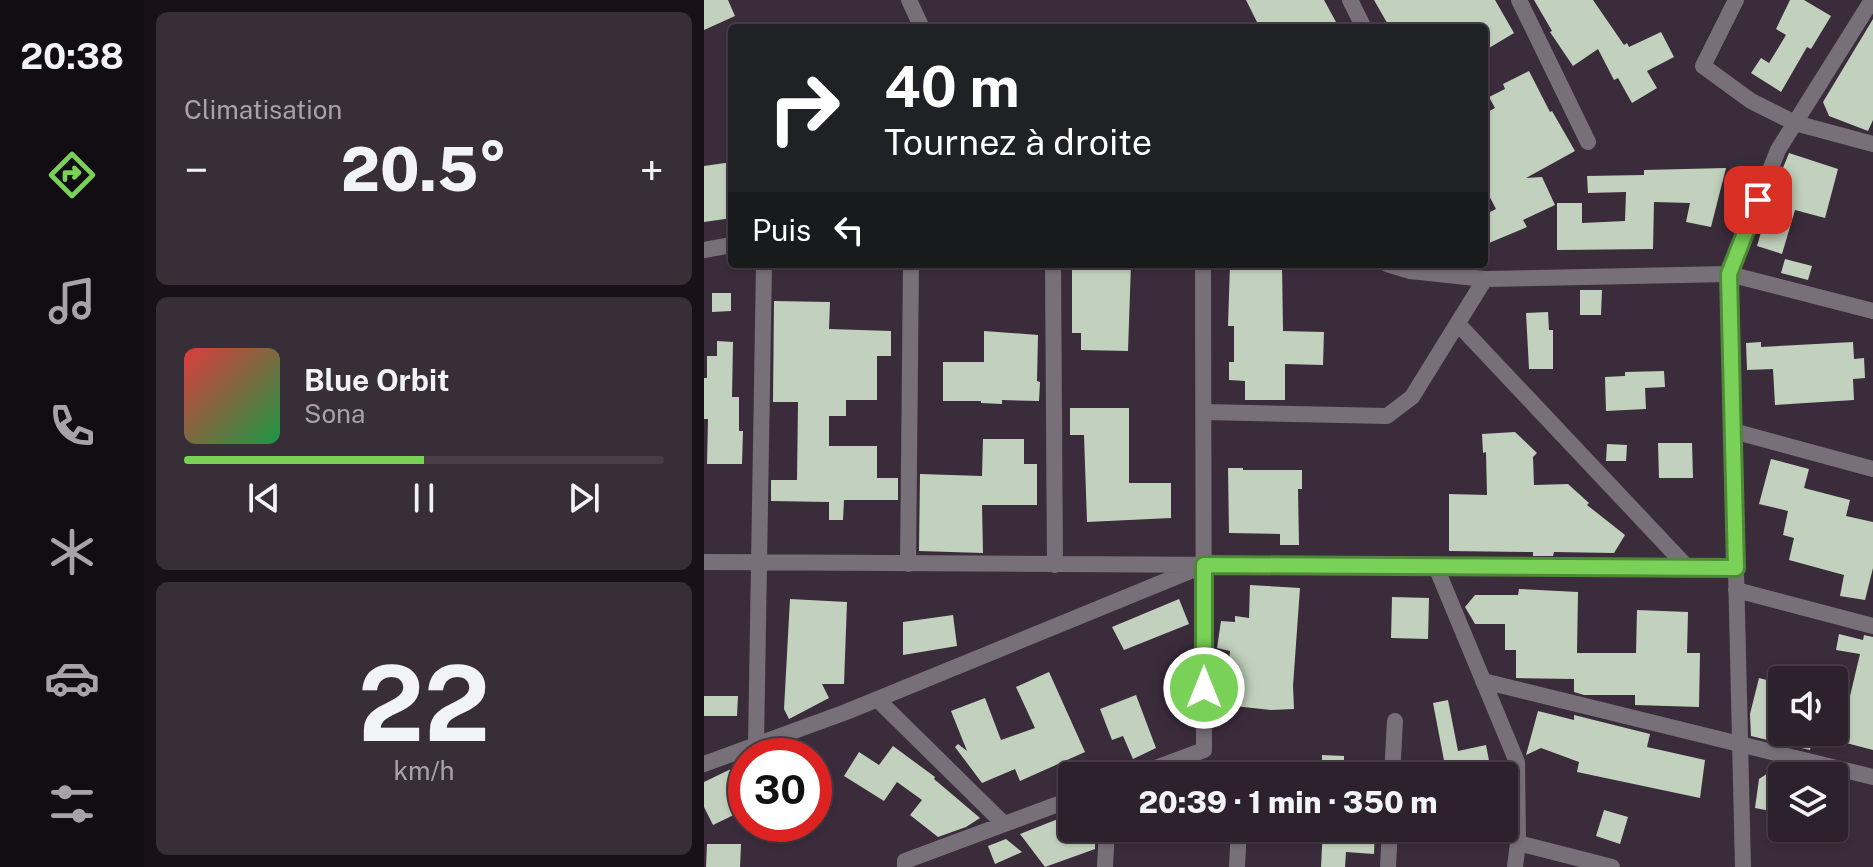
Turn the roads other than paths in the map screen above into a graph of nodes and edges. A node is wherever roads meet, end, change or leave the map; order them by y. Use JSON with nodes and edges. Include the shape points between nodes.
{"nodes":[{"id":1,"x":909,"y":0,"type":"edge"},
{"id":2,"x":1350,"y":0,"type":"edge"},
{"id":3,"x":1519,"y":0,"type":"edge"},
{"id":4,"x":1736,"y":0,"type":"edge"},
{"id":5,"x":1872,"y":0,"type":"edge"},
{"id":6,"x":920,"y":24,"type":"edge"},
{"id":7,"x":1362,"y":24,"type":"edge"},
{"id":8,"x":1795,"y":123,"type":"junction"},
{"id":9,"x":1588,"y":142,"type":"dead end"},
{"id":10,"x":1873,"y":144,"type":"edge"},
{"id":11,"x":728,"y":246,"type":"edge"},
{"id":12,"x":704,"y":250,"type":"edge"},
{"id":13,"x":764,"y":268,"type":"edge"},
{"id":14,"x":911,"y":268,"type":"edge"},
{"id":15,"x":1053,"y":268,"type":"edge"},
{"id":16,"x":1203,"y":268,"type":"edge"},
{"id":17,"x":1400,"y":268,"type":"edge"},
{"id":18,"x":1482,"y":271,"type":"edge"},
{"id":19,"x":1729,"y":274,"type":"junction"},
{"id":20,"x":1873,"y":311,"type":"edge"},
{"id":21,"x":1458,"y":324,"type":"junction"},
{"id":22,"x":1204,"y":412,"type":"junction"},
{"id":23,"x":1733,"y":431,"type":"junction"},
{"id":24,"x":1873,"y":469,"type":"edge"},
{"id":25,"x":704,"y":562,"type":"edge"},
{"id":26,"x":759,"y":563,"type":"junction"},
{"id":27,"x":908,"y":564,"type":"junction"},
{"id":28,"x":1055,"y":565,"type":"junction"},
{"id":29,"x":1204,"y":565,"type":"junction"},
{"id":30,"x":1436,"y":567,"type":"junction"},
{"id":31,"x":1688,"y":568,"type":"junction"},
{"id":32,"x":1736,"y":568,"type":"junction"},
{"id":33,"x":1736,"y":590,"type":"junction"},
{"id":34,"x":1873,"y":626,"type":"edge"},
{"id":35,"x":1483,"y":681,"type":"junction"},
{"id":36,"x":878,"y":700,"type":"junction"},
{"id":37,"x":1395,"y":721,"type":"dead end"},
{"id":38,"x":756,"y":738,"type":"edge"},
{"id":39,"x":775,"y":738,"type":"edge"},
{"id":40,"x":1740,"y":743,"type":"junction"},
{"id":41,"x":728,"y":755,"type":"edge"},
{"id":42,"x":1172,"y":762,"type":"edge"},
{"id":43,"x":1393,"y":762,"type":"edge"},
{"id":44,"x":704,"y":764,"type":"edge"},
{"id":45,"x":1873,"y":777,"type":"edge"},
{"id":46,"x":1058,"y":804,"type":"edge"},
{"id":47,"x":1004,"y":824,"type":"junction"},
{"id":48,"x":1106,"y":842,"type":"edge"},
{"id":49,"x":1238,"y":842,"type":"edge"},
{"id":50,"x":1389,"y":842,"type":"edge"},
{"id":51,"x":1518,"y":843,"type":"junction"},
{"id":52,"x":905,"y":867,"type":"edge"},
{"id":53,"x":1105,"y":867,"type":"edge"},
{"id":54,"x":1237,"y":867,"type":"edge"},
{"id":55,"x":1388,"y":867,"type":"edge"},
{"id":56,"x":1515,"y":867,"type":"edge"},
{"id":57,"x":1612,"y":867,"type":"edge"},
{"id":58,"x":1743,"y":867,"type":"edge"}],
"edges":[{"from":1,"to":6,"type":"street"},
{"from":2,"to":7,"type":"street"},
{"from":3,"to":9,"type":"street"},
{"from":4,"to":8,"type":"street","via":[[1703,66],[1751,101]]},
{"from":5,"to":8,"type":"street"},
{"from":8,"to":10,"type":"street"},
{"from":8,"to":19,"type":"street","via":[[1778,150]]},
{"from":11,"to":12,"type":"street"},
{"from":13,"to":26,"type":"street"},
{"from":14,"to":27,"type":"street"},
{"from":15,"to":28,"type":"street"},
{"from":16,"to":22,"type":"street"},
{"from":17,"to":18,"type":"street"},
{"from":18,"to":19,"type":"street"},
{"from":18,"to":21,"type":"street"},
{"from":19,"to":20,"type":"street"},
{"from":19,"to":23,"type":"street"},
{"from":21,"to":22,"type":"street","via":[[1412,397],[1387,416]]},
{"from":21,"to":31,"type":"street"},
{"from":22,"to":29,"type":"street"},
{"from":23,"to":24,"type":"street"},
{"from":23,"to":32,"type":"street"},
{"from":25,"to":26,"type":"street"},
{"from":26,"to":27,"type":"street"},
{"from":26,"to":38,"type":"street"},
{"from":27,"to":28,"type":"street"},
{"from":28,"to":29,"type":"street"},
{"from":29,"to":30,"type":"street"},
{"from":29,"to":36,"type":"street"},
{"from":29,"to":42,"type":"street","via":[[1204,750]]},
{"from":30,"to":31,"type":"street"},
{"from":30,"to":35,"type":"street"},
{"from":31,"to":32,"type":"street"},
{"from":32,"to":33,"type":"street"},
{"from":33,"to":34,"type":"street"},
{"from":33,"to":40,"type":"street"},
{"from":35,"to":40,"type":"street"},
{"from":35,"to":51,"type":"street","via":[[1517,762]]},
{"from":36,"to":39,"type":"street"},
{"from":36,"to":47,"type":"street"},
{"from":37,"to":43,"type":"street"},
{"from":40,"to":45,"type":"street"},
{"from":40,"to":58,"type":"street"},
{"from":41,"to":44,"type":"street"},
{"from":46,"to":47,"type":"street"},
{"from":47,"to":52,"type":"street","via":[[905,861]]},
{"from":48,"to":53,"type":"street"},
{"from":49,"to":54,"type":"street"},
{"from":50,"to":55,"type":"street"},
{"from":51,"to":56,"type":"street"},
{"from":51,"to":57,"type":"street"}]}
